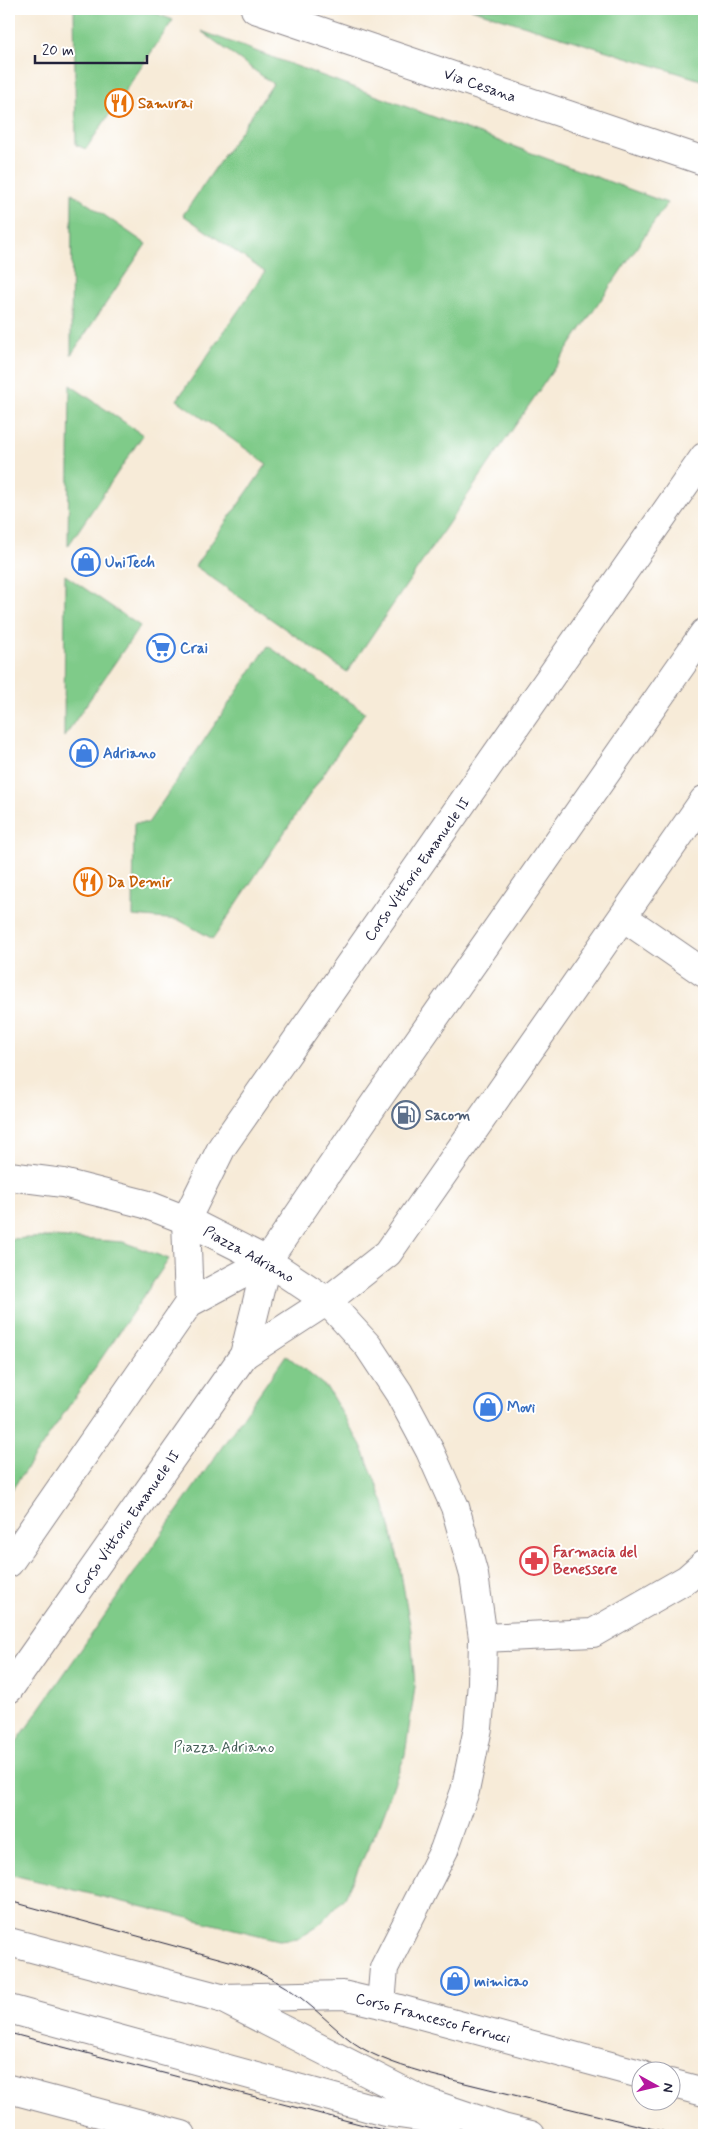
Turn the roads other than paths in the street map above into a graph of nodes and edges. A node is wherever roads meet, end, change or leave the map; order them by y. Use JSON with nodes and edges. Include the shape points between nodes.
{"nodes":[{"id":1,"x":255,"y":9,"type":"edge"},
{"id":2,"x":704,"y":161,"type":"edge"},
{"id":3,"x":704,"y":457,"type":"edge"},
{"id":4,"x":704,"y":633,"type":"edge"},
{"id":5,"x":704,"y":800,"type":"edge"},
{"id":6,"x":622,"y":917,"type":"junction"},
{"id":7,"x":704,"y":973,"type":"edge"},
{"id":8,"x":9,"y":1176,"type":"edge"},
{"id":9,"x":186,"y":1220,"type":"junction"},
{"id":10,"x":267,"y":1261,"type":"junction"},
{"id":11,"x":327,"y":1301,"type":"junction"},
{"id":12,"x":189,"y":1302,"type":"junction"},
{"id":13,"x":244,"y":1355,"type":"junction"},
{"id":14,"x":9,"y":1563,"type":"edge"},
{"id":15,"x":704,"y":1564,"type":"edge"},
{"id":16,"x":483,"y":1638,"type":"junction"},
{"id":17,"x":9,"y":1689,"type":"edge"},
{"id":18,"x":9,"y":1942,"type":"edge"},
{"id":19,"x":221,"y":1998,"type":"junction"},
{"id":20,"x":381,"y":2004,"type":"junction"},
{"id":21,"x":9,"y":2009,"type":"edge"},
{"id":22,"x":630,"y":2071,"type":"edge"},
{"id":23,"x":680,"y":2086,"type":"edge"},
{"id":24,"x":9,"y":2089,"type":"edge"},
{"id":25,"x":704,"y":2092,"type":"edge"},
{"id":26,"x":503,"y":2128,"type":"junction"},
{"id":27,"x":182,"y":2135,"type":"edge"},
{"id":28,"x":531,"y":2135,"type":"edge"}],
"edges":[{"from":1,"to":2,"type":"street","name":"Via Cesana"},
{"from":3,"to":9,"type":"street","name":"Corso Vittorio Emanuele II","via":[[222,1148]]},
{"from":4,"to":10,"type":"street","name":"Corso Vittorio Emanuele II"},
{"from":5,"to":6,"type":"street","name":"Corso Vittorio Emanuele II"},
{"from":6,"to":7,"type":"street"},
{"from":6,"to":11,"type":"street","name":"Corso Vittorio Emanuele II","via":[[388,1253]]},
{"from":8,"to":9,"type":"street","name":"Piazza Adriano","via":[[63,1182],[145,1204]]},
{"from":9,"to":10,"type":"street","name":"Piazza Adriano"},
{"from":9,"to":12,"type":"street","name":"Corso Vittorio Emanuele II"},
{"from":10,"to":11,"type":"street","name":"Piazza Adriano"},
{"from":10,"to":12,"type":"street","name":"Corso Vittorio Emanuele II"},
{"from":10,"to":13,"type":"street","name":"Corso Vittorio Emanuele II"},
{"from":11,"to":13,"type":"street","name":"Corso Vittorio Emanuele II"},
{"from":11,"to":16,"type":"street","name":"Piazza Adriano","via":[[368,1346],[400,1393],[430,1450],[455,1507],[474,1575]]},
{"from":12,"to":14,"type":"street","name":"Corso Vittorio Emanuele II"},
{"from":13,"to":17,"type":"street","name":"Corso Vittorio Emanuele II"},
{"from":15,"to":16,"type":"street","via":[[687,1580],[593,1633]]},
{"from":16,"to":20,"type":"street","name":"Piazza Adriano","via":[[478,1728],[465,1790],[444,1850],[384,1968]]},
{"from":18,"to":19,"type":"street","name":"Corso Francesco Ferrucci"},
{"from":19,"to":20,"type":"street","name":"Corso Francesco Ferrucci","via":[[343,1995]]},
{"from":19,"to":26,"type":"street","name":"Corso Francesco Ferrucci","via":[[423,2101]]},
{"from":20,"to":22,"type":"street","name":"Corso Francesco Ferrucci"},
{"from":21,"to":26,"type":"street","via":[[385,2112]]},
{"from":23,"to":25,"type":"street"},
{"from":24,"to":27,"type":"street"},
{"from":26,"to":28,"type":"street","name":"Corso Francesco Ferrucci"}]}
